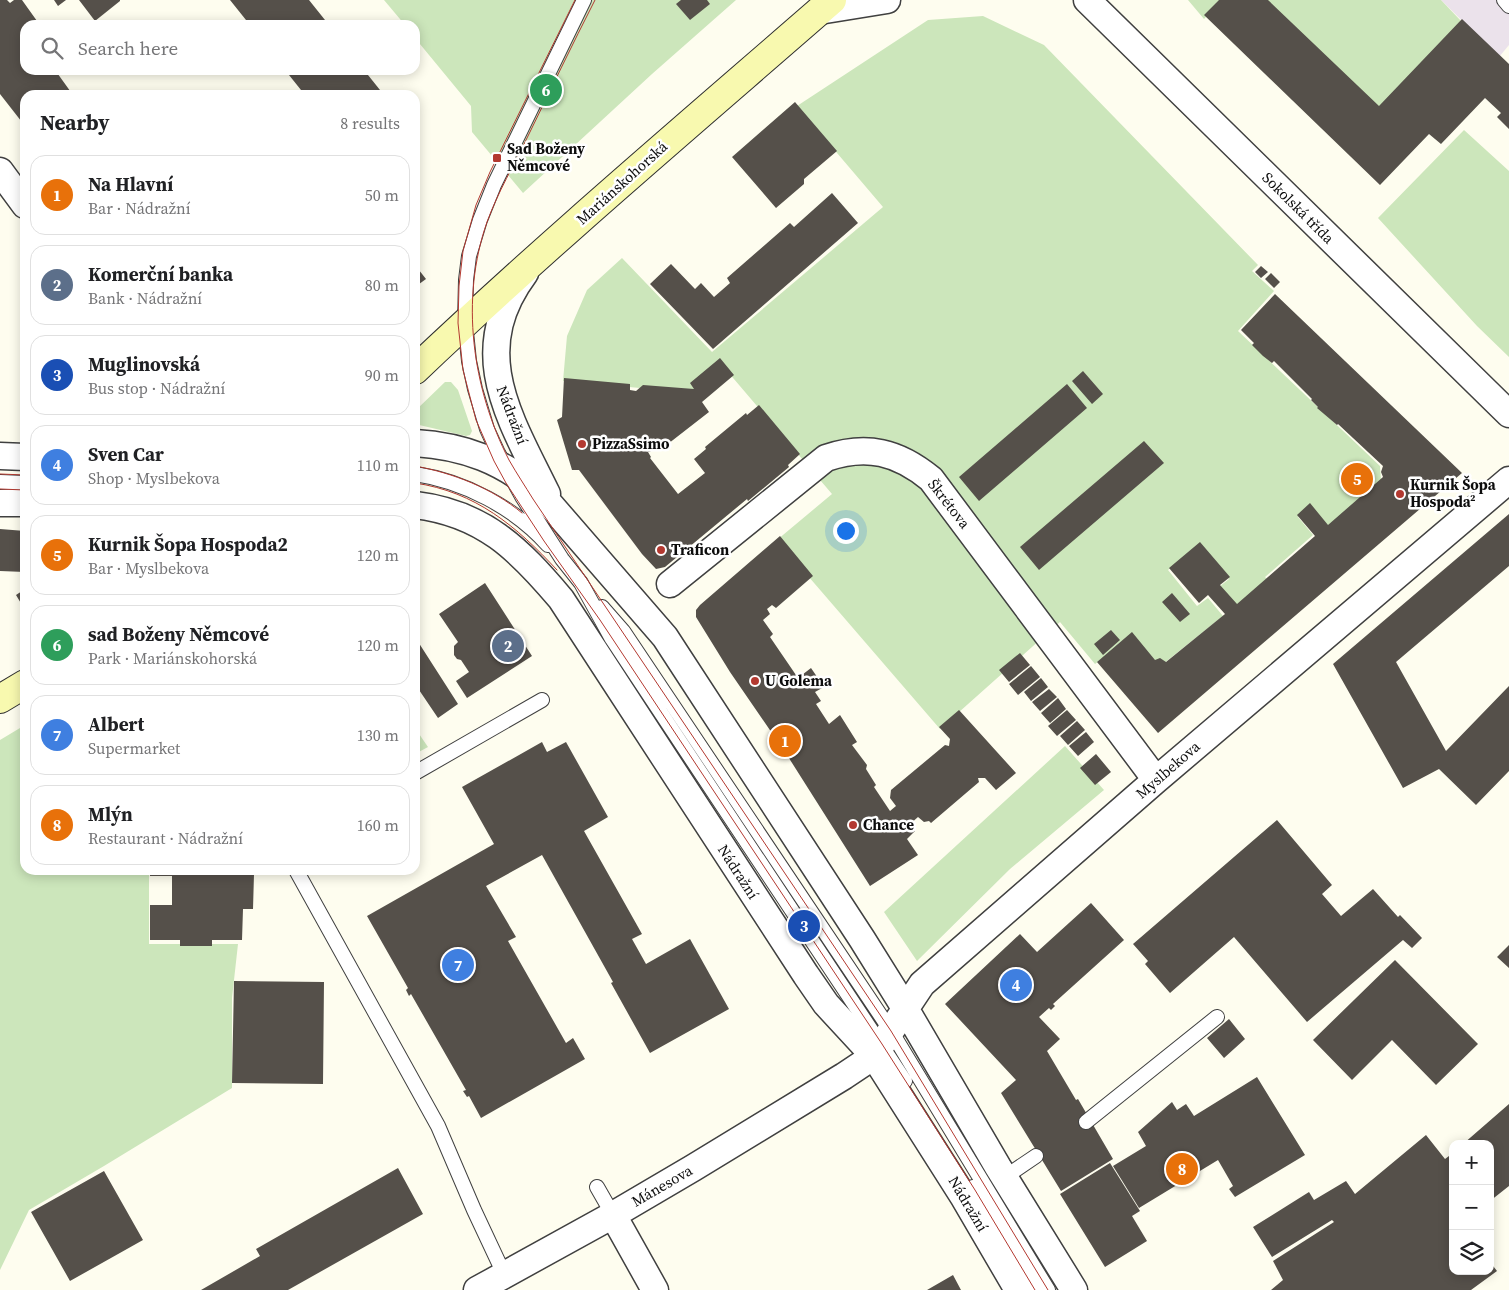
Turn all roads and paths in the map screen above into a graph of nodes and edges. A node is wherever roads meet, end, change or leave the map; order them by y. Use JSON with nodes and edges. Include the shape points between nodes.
{"nodes":[{"id":1,"x":584,"y":0,"type":"edge"},
{"id":2,"x":888,"y":0,"type":"edge"},
{"id":3,"x":1082,"y":0,"type":"edge"},
{"id":4,"x":1088,"y":0,"type":"edge"},
{"id":5,"x":1504,"y":0,"type":"edge"},
{"id":6,"x":826,"y":5,"type":"edge"},
{"id":7,"x":1509,"y":6,"type":"edge"},
{"id":8,"x":0,"y":171,"type":"edge"},
{"id":9,"x":20,"y":198,"type":"edge"},
{"id":10,"x":531,"y":264,"type":"junction"},
{"id":11,"x":465,"y":322,"type":"junction"},
{"id":12,"x":420,"y":365,"type":"edge"},
{"id":13,"x":1509,"y":414,"type":"edge"},
{"id":14,"x":420,"y":444,"type":"edge"},
{"id":15,"x":0,"y":456,"type":"edge"},
{"id":16,"x":20,"y":457,"type":"edge"},
{"id":17,"x":505,"y":468,"type":"junction"},
{"id":18,"x":420,"y":475,"type":"edge"},
{"id":19,"x":1509,"y":480,"type":"edge"},
{"id":20,"x":0,"y":482,"type":"edge"},
{"id":21,"x":20,"y":483,"type":"edge"},
{"id":22,"x":0,"y":503,"type":"edge"},
{"id":23,"x":20,"y":504,"type":"edge"},
{"id":24,"x":420,"y":506,"type":"edge"},
{"id":25,"x":554,"y":508,"type":"junction"},
{"id":26,"x":582,"y":583,"type":"junction"},
{"id":27,"x":670,"y":584,"type":"dead end"},
{"id":28,"x":20,"y":687,"type":"edge"},
{"id":29,"x":0,"y":699,"type":"edge"},
{"id":30,"x":542,"y":700,"type":"dead end"},
{"id":31,"x":420,"y":771,"type":"edge"},
{"id":32,"x":1156,"y":780,"type":"junction"},
{"id":33,"x":299,"y":875,"type":"edge"},
{"id":34,"x":905,"y":1008,"type":"junction"},
{"id":35,"x":1217,"y":1017,"type":"dead end"},
{"id":36,"x":882,"y":1043,"type":"junction"},
{"id":37,"x":844,"y":1076,"type":"joint"},
{"id":38,"x":1086,"y":1122,"type":"dead end"},
{"id":39,"x":1036,"y":1156,"type":"dead end"},
{"id":40,"x":1005,"y":1177,"type":"junction"},
{"id":41,"x":597,"y":1186,"type":"dead end"},
{"id":42,"x":613,"y":1215,"type":"junction"},
{"id":43,"x":504,"y":1274,"type":"junction"},
{"id":44,"x":477,"y":1290,"type":"edge"},
{"id":45,"x":655,"y":1290,"type":"edge"},
{"id":46,"x":1018,"y":1290,"type":"edge"},
{"id":47,"x":1035,"y":1290,"type":"edge"},
{"id":48,"x":1048,"y":1290,"type":"edge"},
{"id":49,"x":1074,"y":1290,"type":"edge"}],
"edges":[{"from":1,"to":11,"type":"lane","via":[[480,220],[466,280]]},
{"from":2,"to":6,"type":"street"},
{"from":3,"to":4,"type":"street"},
{"from":4,"to":13,"type":"street","name":"Sokolská třída"},
{"from":5,"to":7,"type":"lane"},
{"from":6,"to":10,"type":"main road","name":"Mariánskohorská"},
{"from":8,"to":9,"type":"street"},
{"from":10,"to":11,"type":"main road","name":"Mariánskohorská"},
{"from":10,"to":25,"type":"street","name":"Nádražní","via":[[502,314],[495,348],[496,362],[508,412]]},
{"from":11,"to":12,"type":"main road","name":"Mariánskohorská"},
{"from":11,"to":17,"type":"lane","via":[[478,401]]},
{"from":14,"to":17,"type":"street","name":"Nádražní","via":[[487,458]]},
{"from":15,"to":16,"type":"street"},
{"from":17,"to":25,"type":"street","name":"Nádražní","via":[[518,474]]},
{"from":17,"to":26,"type":"lane","via":[[562,559]]},
{"from":18,"to":26,"type":"lane","via":[[454,484],[514,515],[544,541]]},
{"from":19,"to":32,"type":"street","name":"Myslbekova"},
{"from":20,"to":21,"type":"lane"},
{"from":22,"to":23,"type":"street"},
{"from":24,"to":36,"type":"street","name":"Nádražní","via":[[458,515],[492,531],[512,546],[552,589],[826,1004]]},
{"from":25,"to":34,"type":"street","name":"Nádražní","via":[[665,637]]},
{"from":26,"to":36,"type":"lane","via":[[623,632]]},
{"from":27,"to":32,"type":"street","name":"Škrétova","via":[[826,458],[849,451],[898,458],[931,479]]},
{"from":28,"to":29,"type":"main road"},
{"from":30,"to":31,"type":"lane"},
{"from":32,"to":34,"type":"street","name":"Myslbekova","via":[[922,984]]},
{"from":33,"to":43,"type":"lane","via":[[438,1126]]},
{"from":34,"to":36,"type":"street","name":"Myslbekova"},
{"from":34,"to":40,"type":"street","name":"Nádražní"},
{"from":35,"to":38,"type":"lane"},
{"from":36,"to":37,"type":"street","name":"Myslbekova"},
{"from":36,"to":46,"type":"street","name":"Nádražní","via":[[963,1196]]},
{"from":36,"to":47,"type":"lane"},
{"from":36,"to":48,"type":"lane"},
{"from":37,"to":42,"type":"street","name":"Mánesova"},
{"from":39,"to":40,"type":"lane"},
{"from":40,"to":49,"type":"street","name":"Nádražní"},
{"from":41,"to":42,"type":"lane"},
{"from":42,"to":43,"type":"street","name":"Mánesova"},
{"from":42,"to":45,"type":"street"},
{"from":43,"to":44,"type":"street","name":"Mánesova"}]}
